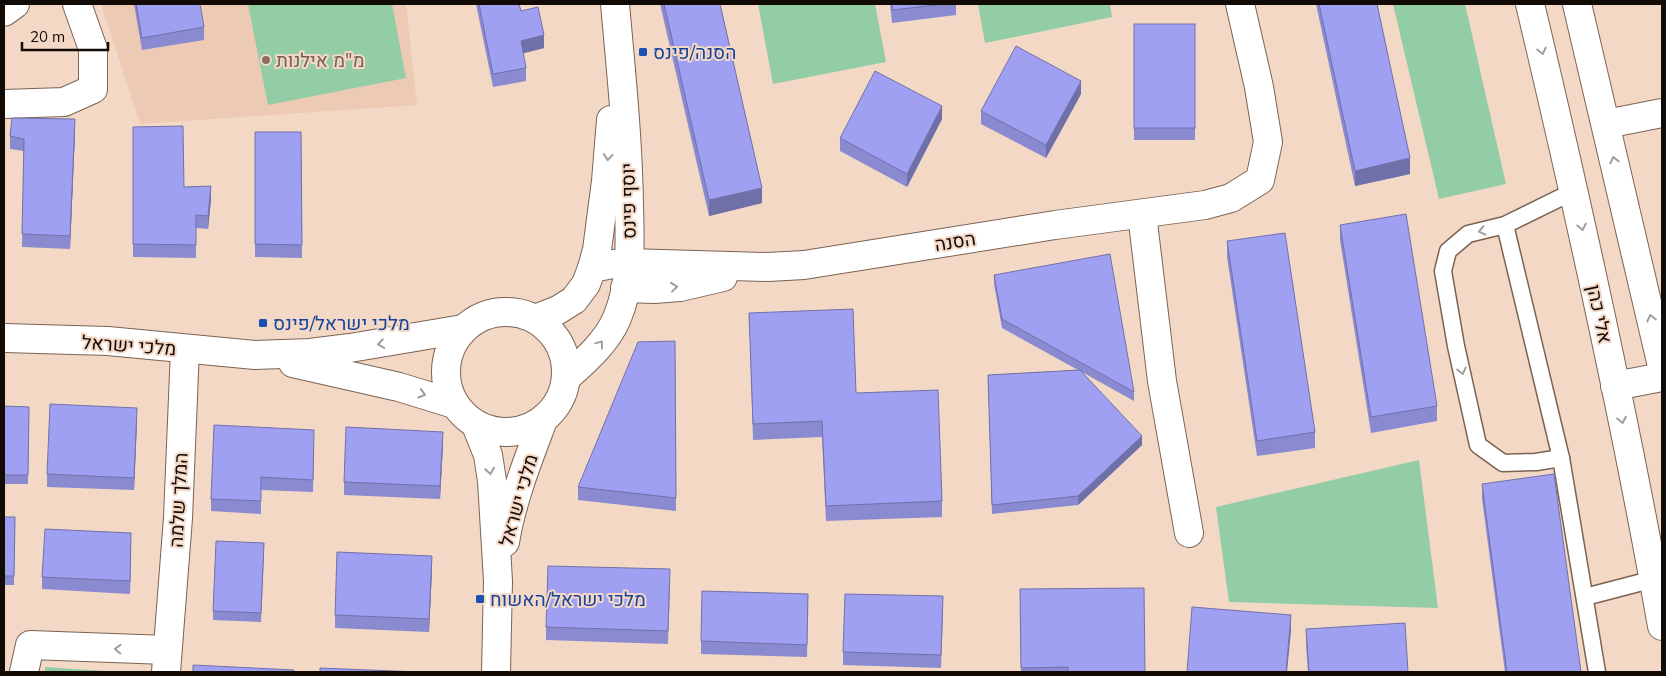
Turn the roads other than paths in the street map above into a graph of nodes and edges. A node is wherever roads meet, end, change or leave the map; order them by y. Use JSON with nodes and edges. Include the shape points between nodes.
{"nodes":[{"id":1,"x":15,"y":4,"type":"edge"},
{"id":2,"x":77,"y":4,"type":"edge"},
{"id":3,"x":613,"y":4,"type":"edge"},
{"id":4,"x":1240,"y":4,"type":"edge"},
{"id":5,"x":1530,"y":4,"type":"edge"},
{"id":6,"x":1577,"y":4,"type":"edge"},
{"id":7,"x":4,"y":12,"type":"edge"},
{"id":8,"x":4,"y":104,"type":"edge"},
{"id":9,"x":1662,"y":113,"type":"edge"},
{"id":10,"x":1606,"y":124,"type":"junction"},
{"id":11,"x":1574,"y":191,"type":"junction"},
{"id":12,"x":1142,"y":214,"type":"junction"},
{"id":13,"x":1505,"y":225,"type":"junction"},
{"id":14,"x":592,"y":268,"type":"junction"},
{"id":15,"x":627,"y":276,"type":"junction"},
{"id":16,"x":536,"y":319,"type":"junction"},
{"id":17,"x":463,"y":329,"type":"junction"},
{"id":18,"x":4,"y":338,"type":"edge"},
{"id":19,"x":185,"y":349,"type":"junction"},
{"id":20,"x":255,"y":355,"type":"junction"},
{"id":21,"x":1662,"y":366,"type":"edge"},
{"id":22,"x":1662,"y":377,"type":"edge"},
{"id":23,"x":566,"y":378,"type":"junction"},
{"id":24,"x":1615,"y":386,"type":"junction"},
{"id":25,"x":454,"y":404,"type":"junction"},
{"id":26,"x":543,"y":420,"type":"junction"},
{"id":27,"x":476,"y":425,"type":"junction"},
{"id":28,"x":1561,"y":458,"type":"junction"},
{"id":29,"x":1189,"y":533,"type":"dead end"},
{"id":30,"x":1654,"y":579,"type":"junction"},
{"id":31,"x":498,"y":581,"type":"junction"},
{"id":32,"x":1585,"y":597,"type":"junction"},
{"id":33,"x":1662,"y":626,"type":"edge"},
{"id":34,"x":166,"y":661,"type":"edge"},
{"id":35,"x":24,"y":672,"type":"edge"},
{"id":36,"x":496,"y":672,"type":"edge"},
{"id":37,"x":1597,"y":672,"type":"edge"}],
"edges":[{"from":1,"to":7,"type":"street"},
{"from":2,"to":8,"type":"street","via":[[93,49],[93,89],[64,102]]},
{"from":3,"to":14,"type":"street","name":"יוסף פינס","one_way":true,"via":[[610,131],[597,250]]},
{"from":3,"to":15,"type":"street","name":"יוסף פינס","via":[[628,175]]},
{"from":4,"to":12,"type":"street","name":"הסנה","via":[[1268,142],[1260,180],[1231,198]]},
{"from":5,"to":11,"type":"street","name":"אלי כהן","one_way":true},
{"from":6,"to":10,"type":"street"},
{"from":9,"to":10,"type":"street"},
{"from":21,"to":10,"type":"street","one_way":true},
{"from":11,"to":13,"type":"lane"},
{"from":11,"to":24,"type":"street","name":"אלי כהן","one_way":true},
{"from":12,"to":15,"type":"street","name":"הסנה","via":[[804,265],[768,267],[680,287],[654,289]]},
{"from":12,"to":29,"type":"street","via":[[1162,381]]},
{"from":13,"to":28,"type":"lane"},
{"from":13,"to":28,"type":"lane","one_way":true,"via":[[1468,234],[1448,251],[1443,271],[1478,445],[1503,463]]},
{"from":14,"to":15,"type":"street","name":"הסנה","via":[[613,264]]},
{"from":14,"to":16,"type":"street","name":"יוסף פינס","via":[[586,284],[574,300]]},
{"from":23,"to":15,"type":"street","name":"יוסף פינס","one_way":true,"via":[[596,349],[612,326],[621,306]]},
{"from":16,"to":17,"type":"street","via":[[517,312],[497,312],[479,318]]},
{"from":16,"to":23,"type":"street","via":[[560,344]]},
{"from":17,"to":20,"type":"street","name":"מלכי ישראל","one_way":true,"via":[[350,348]]},
{"from":17,"to":25,"type":"street","via":[[451,346],[446,365],[447,385]]},
{"from":18,"to":19,"type":"street","name":"מלכי ישראל"},
{"from":19,"to":20,"type":"street","name":"מלכי ישראל"},
{"from":19,"to":34,"type":"street","name":"המלך שלמה","via":[[178,518]]},
{"from":20,"to":25,"type":"street","name":"מלכי ישראל","one_way":true,"via":[[346,373]]},
{"from":22,"to":24,"type":"street"},
{"from":23,"to":26,"type":"street","via":[[555,408]]},
{"from":24,"to":30,"type":"street","name":"אלי כהן","one_way":true},
{"from":25,"to":27,"type":"street"},
{"from":26,"to":27,"type":"street","via":[[528,429],[510,433]]},
{"from":26,"to":31,"type":"street","name":"מלכי ישראל","via":[[510,517]]},
{"from":27,"to":31,"type":"street","name":"מלכי ישראל","one_way":true,"via":[[488,454],[492,481]]},
{"from":28,"to":32,"type":"lane"},
{"from":30,"to":32,"type":"lane"},
{"from":30,"to":33,"type":"street","name":"אלי כהן"},
{"from":31,"to":36,"type":"street","name":"מלכי ישראל"},
{"from":32,"to":37,"type":"lane"},
{"from":34,"to":35,"type":"street","name":"המלך שלמה","one_way":true,"via":[[30,646]]}]}
